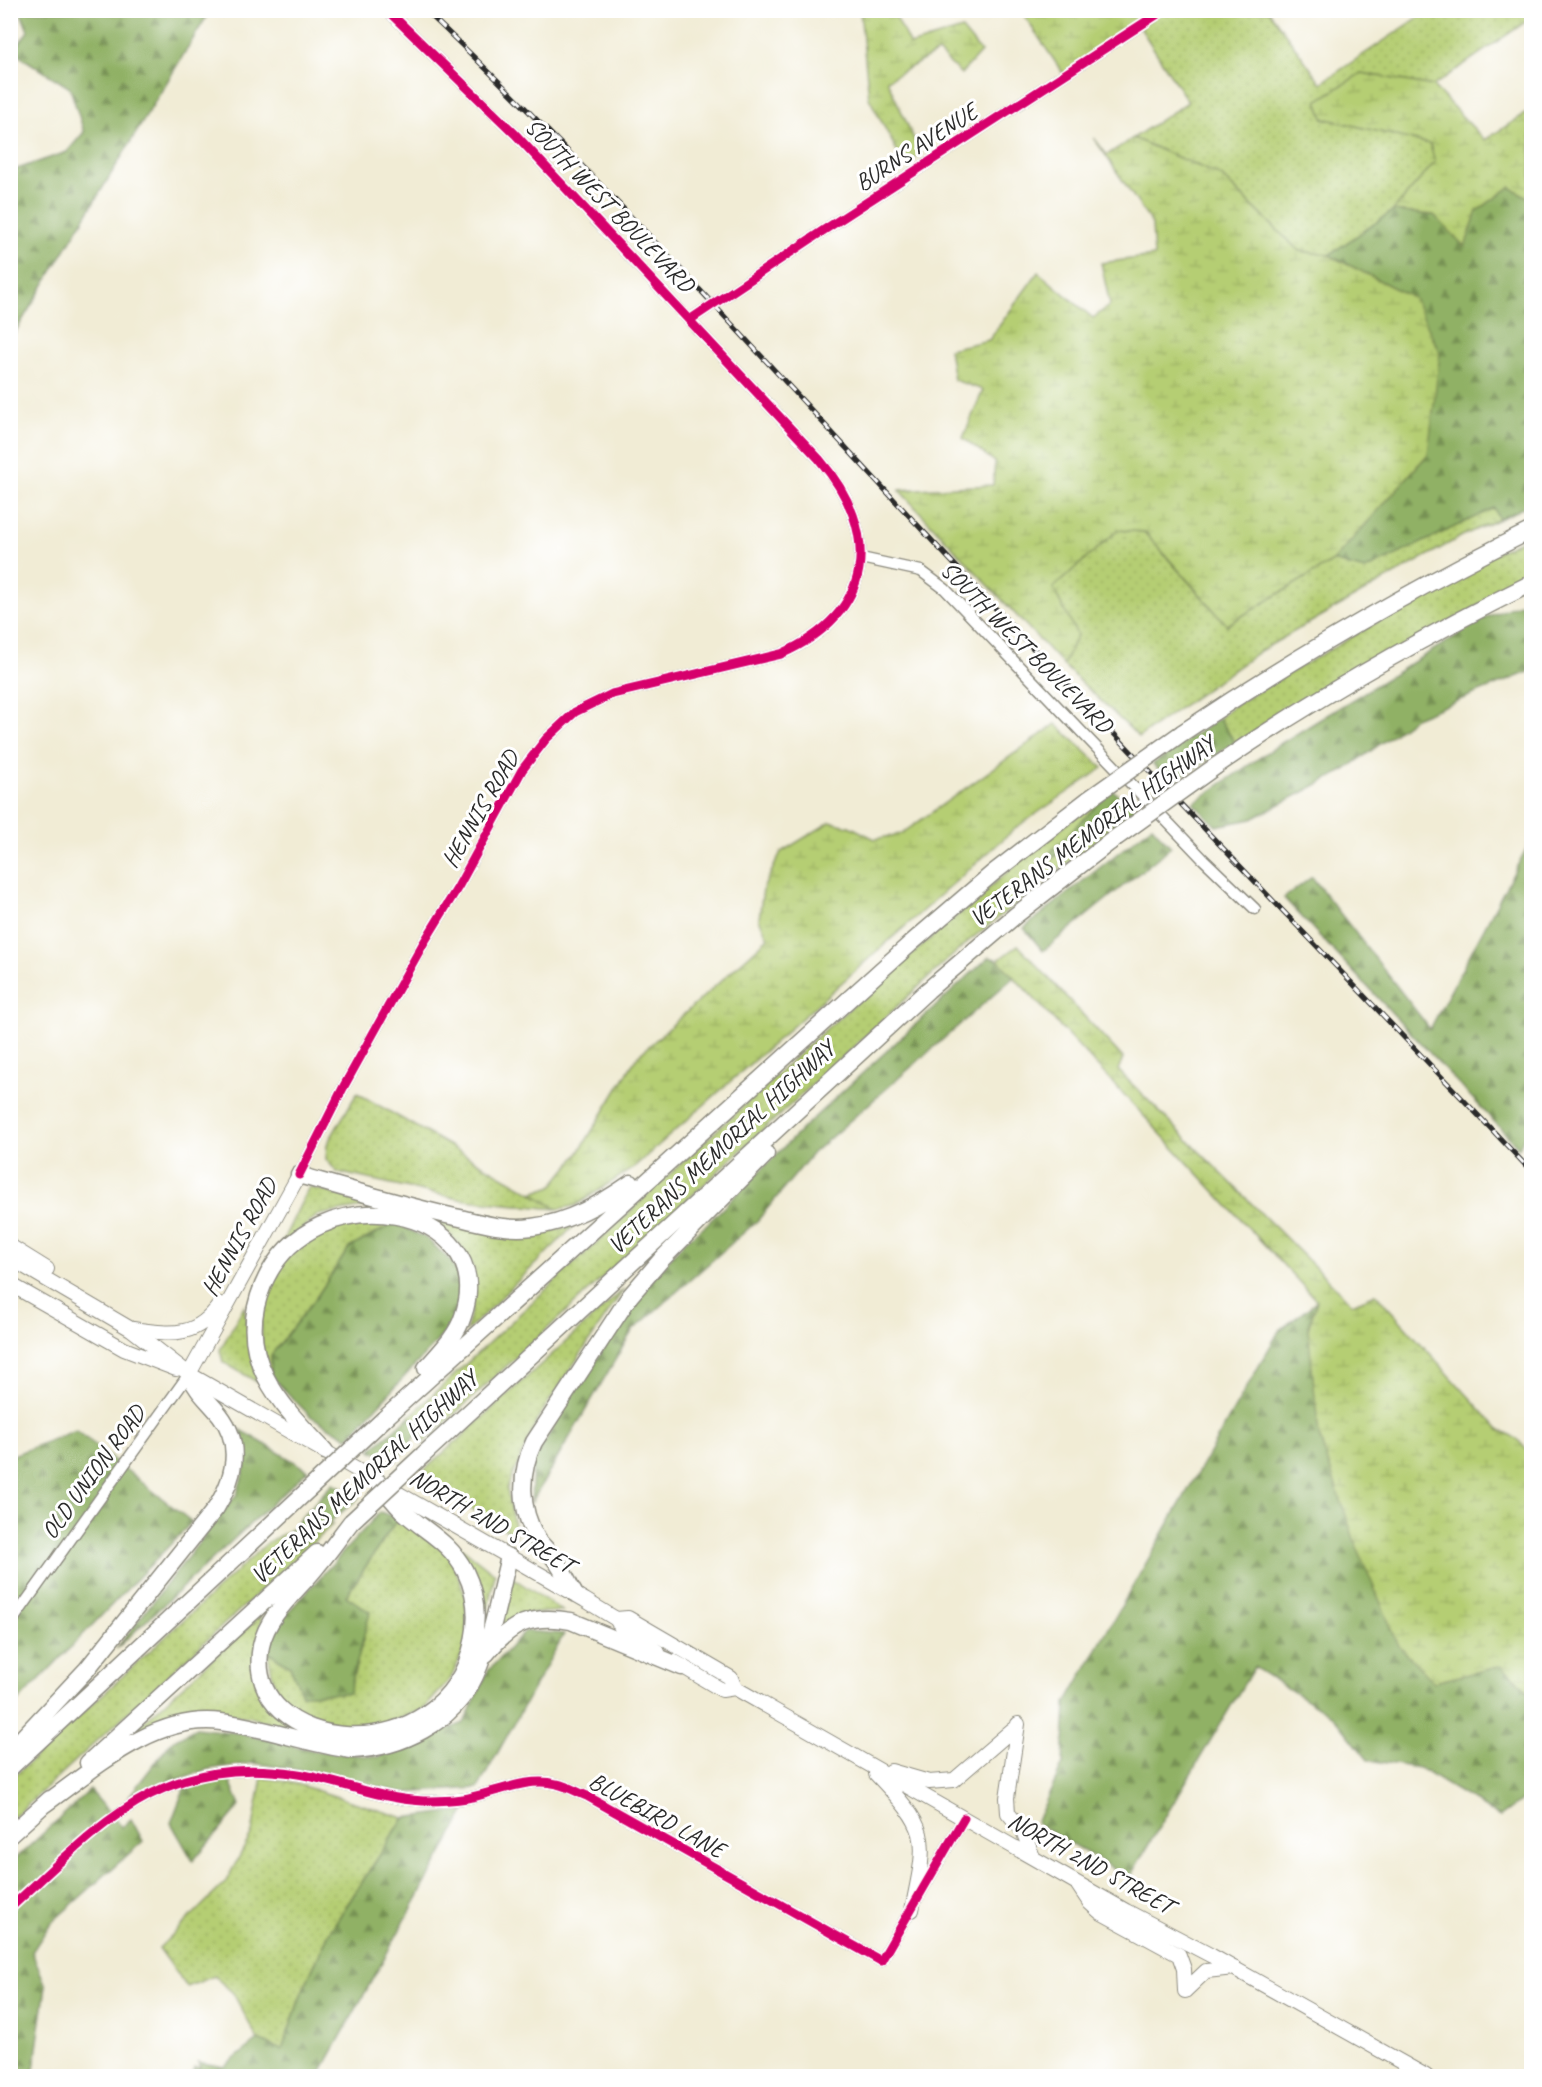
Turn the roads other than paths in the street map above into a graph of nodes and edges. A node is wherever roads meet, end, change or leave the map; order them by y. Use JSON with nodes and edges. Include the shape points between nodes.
{"nodes":[{"id":1,"x":387,"y":10,"type":"edge"},
{"id":2,"x":1164,"y":10,"type":"edge"},
{"id":3,"x":691,"y":319,"type":"junction"},
{"id":4,"x":1532,"y":530,"type":"edge"},
{"id":5,"x":861,"y":558,"type":"junction"},
{"id":6,"x":1532,"y":583,"type":"edge"},
{"id":7,"x":1255,"y":909,"type":"dead end"},
{"id":8,"x":898,"y":1018,"type":"junction"},
{"id":9,"x":782,"y":1057,"type":"junction"},
{"id":10,"x":299,"y":1175,"type":"junction"},
{"id":11,"x":10,"y":1246,"type":"edge"},
{"id":12,"x":10,"y":1258,"type":"edge"},
{"id":13,"x":245,"y":1271,"type":"junction"},
{"id":14,"x":10,"y":1284,"type":"edge"},
{"id":15,"x":78,"y":1298,"type":"junction"},
{"id":16,"x":131,"y":1329,"type":"junction"},
{"id":17,"x":189,"y":1374,"type":"junction"},
{"id":18,"x":384,"y":1419,"type":"junction"},
{"id":19,"x":325,"y":1451,"type":"junction"},
{"id":20,"x":377,"y":1481,"type":"junction"},
{"id":21,"x":351,"y":1522,"type":"junction"},
{"id":22,"x":508,"y":1557,"type":"junction"},
{"id":23,"x":574,"y":1593,"type":"junction"},
{"id":24,"x":616,"y":1619,"type":"junction"},
{"id":25,"x":10,"y":1624,"type":"edge"},
{"id":26,"x":482,"y":1660,"type":"junction"},
{"id":27,"x":682,"y":1667,"type":"junction"},
{"id":28,"x":735,"y":1688,"type":"junction"},
{"id":29,"x":10,"y":1751,"type":"edge"},
{"id":30,"x":866,"y":1763,"type":"junction"},
{"id":31,"x":10,"y":1768,"type":"edge"},
{"id":32,"x":42,"y":1806,"type":"junction"},
{"id":33,"x":964,"y":1818,"type":"junction"},
{"id":34,"x":10,"y":1835,"type":"edge"},
{"id":35,"x":1033,"y":1857,"type":"junction"},
{"id":36,"x":1077,"y":1883,"type":"junction"},
{"id":37,"x":10,"y":1908,"type":"edge"},
{"id":38,"x":912,"y":1910,"type":"junction"},
{"id":39,"x":1234,"y":1968,"type":"junction"},
{"id":40,"x":1426,"y":2076,"type":"edge"}],
"edges":[{"from":1,"to":3,"type":"street","name":"SOUTH WEST BOULEVARD","via":[[515,134]]},
{"from":2,"to":3,"type":"street","name":"BURNS AVENUE"},
{"from":3,"to":5,"type":"street","name":"SOUTH WEST BOULEVARD","via":[[839,484],[853,511]]},
{"from":4,"to":9,"type":"highway","name":"VETERANS MEMORIAL HIGHWAY","bridge":true,"via":[[1345,630],[1182,733],[976,887]]},
{"from":5,"to":7,"type":"street","name":"SOUTH WEST BOULEVARD","via":[[921,571],[936,580]]},
{"from":5,"to":10,"type":"street","name":"HENNIS ROAD","via":[[855,584],[841,610],[804,645],[781,654],[612,694],[575,712],[546,739],[522,770],[344,1086]]},
{"from":6,"to":8,"type":"highway","name":"VETERANS MEMORIAL HIGHWAY","bridge":true,"via":[[1341,686],[1216,766],[1016,915]]},
{"from":8,"to":21,"type":"highway","name":"VETERANS MEMORIAL HIGHWAY","bridge":true},
{"from":8,"to":23,"type":"highway","via":[[646,1276],[534,1442],[523,1474],[523,1498],[540,1542]]},
{"from":9,"to":10,"type":"highway","via":[[630,1184],[596,1206],[557,1222],[516,1228],[482,1223]]},
{"from":9,"to":18,"type":"highway","name":"VETERANS MEMORIAL HIGHWAY"},
{"from":10,"to":13,"type":"main road","name":"HENNIS ROAD"},
{"from":11,"to":15,"type":"main road","via":[[70,1283]]},
{"from":12,"to":15,"type":"main road"},
{"from":13,"to":16,"type":"main road","via":[[232,1282],[213,1313],[192,1330],[176,1333]]},
{"from":13,"to":17,"type":"main road","name":"HENNIS ROAD"},
{"from":14,"to":17,"type":"main road","via":[[124,1349]]},
{"from":15,"to":16,"type":"main road"},
{"from":16,"to":17,"type":"main road"},
{"from":17,"to":19,"type":"main road","name":"NORTH 2ND STREET"},
{"from":17,"to":25,"type":"street","name":"OLD UNION ROAD"},
{"from":17,"to":29,"type":"highway","via":[[198,1393],[220,1416],[230,1435],[234,1465],[228,1489],[87,1669]]},
{"from":18,"to":19,"type":"highway","via":[[456,1330],[466,1307],[466,1274],[457,1253],[441,1236],[403,1217],[373,1213],[340,1217],[304,1234],[282,1253],[256,1309],[254,1343],[261,1370],[274,1393]]},
{"from":18,"to":31,"type":"highway","name":"VETERANS MEMORIAL HIGHWAY","bridge":true},
{"from":19,"to":20,"type":"main road","name":"NORTH 2ND STREET"},
{"from":20,"to":21,"type":"highway","via":[[404,1512],[441,1538],[458,1559],[471,1586],[476,1617],[471,1651],[458,1680],[442,1700],[405,1726],[367,1736],[334,1734],[297,1720],[269,1694],[261,1667],[261,1646],[269,1624]]},
{"from":20,"to":22,"type":"main road","name":"NORTH 2ND STREET"},
{"from":21,"to":32,"type":"highway","name":"VETERANS MEMORIAL HIGHWAY"},
{"from":22,"to":23,"type":"main road","name":"NORTH 2ND STREET"},
{"from":22,"to":26,"type":"highway"},
{"from":23,"to":24,"type":"main road","name":"NORTH 2ND STREET"},
{"from":24,"to":27,"type":"main road","name":"NORTH 2ND STREET","via":[[622,1629]]},
{"from":24,"to":28,"type":"main road","name":"NORTH 2ND STREET","via":[[628,1618],[699,1658],[731,1678]]},
{"from":26,"to":27,"type":"highway","via":[[502,1634],[519,1624],[536,1618],[555,1618]]},
{"from":26,"to":32,"type":"highway","via":[[474,1678],[448,1711],[432,1725],[390,1745],[352,1750],[221,1721],[192,1722],[158,1732],[127,1748]]},
{"from":27,"to":28,"type":"main road","name":"NORTH 2ND STREET","via":[[722,1689]]},
{"from":28,"to":30,"type":"main road","name":"NORTH 2ND STREET"},
{"from":30,"to":33,"type":"main road","name":"NORTH 2ND STREET"},
{"from":30,"to":35,"type":"main road","via":[[928,1782],[954,1780],[1015,1726],[1008,1813],[1023,1831]]},
{"from":30,"to":38,"type":"main road","via":[[909,1809],[923,1838],[923,1858]]},
{"from":32,"to":34,"type":"highway","name":"VETERANS MEMORIAL HIGHWAY"},
{"from":33,"to":35,"type":"main road","name":"NORTH 2ND STREET"},
{"from":33,"to":38,"type":"street"},
{"from":35,"to":36,"type":"main road","name":"NORTH 2ND STREET"},
{"from":36,"to":39,"type":"main road","name":"NORTH 2ND STREET"},
{"from":36,"to":39,"type":"main road","via":[[1100,1912],[1179,1955],[1185,1991],[1206,1971]]},
{"from":37,"to":38,"type":"street","name":"BLUEBIRD LANE","via":[[116,1813],[161,1788],[202,1776],[241,1771],[285,1773],[423,1801],[464,1799],[531,1783],[557,1784],[594,1800],[881,1961]]},
{"from":39,"to":40,"type":"main road","name":"NORTH 2ND STREET"}]}
